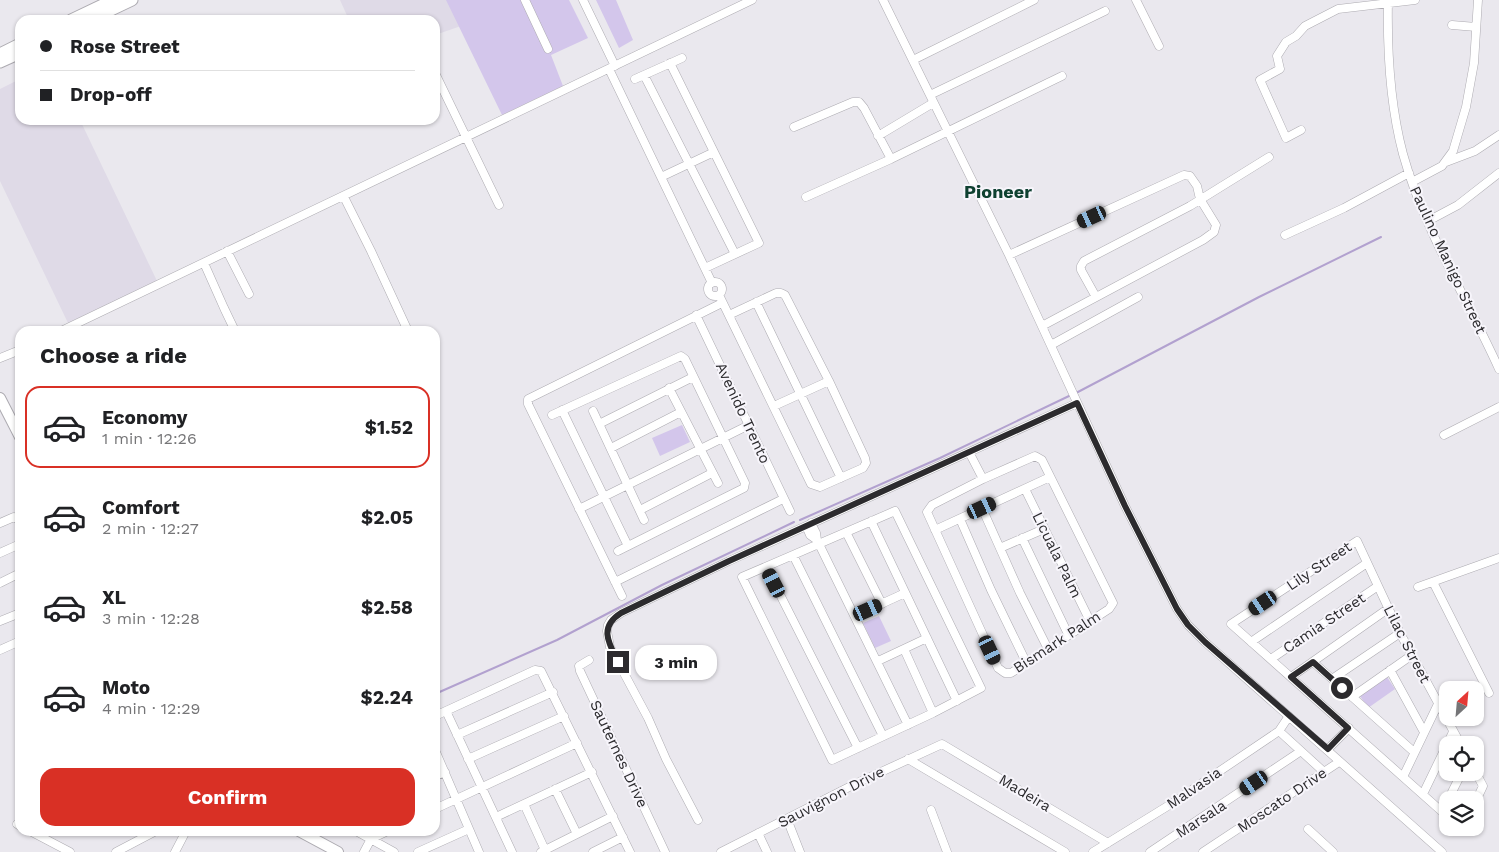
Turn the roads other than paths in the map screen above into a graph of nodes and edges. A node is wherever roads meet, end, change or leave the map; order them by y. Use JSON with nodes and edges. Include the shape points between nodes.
{"nodes":[{"id":1,"x":113,"y":0,"type":"edge"},
{"id":2,"x":132,"y":0,"type":"edge"},
{"id":3,"x":525,"y":0,"type":"edge"},
{"id":4,"x":584,"y":0,"type":"edge"},
{"id":5,"x":752,"y":0,"type":"edge"},
{"id":6,"x":883,"y":0,"type":"edge"},
{"id":7,"x":1034,"y":0,"type":"edge"},
{"id":8,"x":1136,"y":0,"type":"edge"},
{"id":9,"x":1415,"y":0,"type":"edge"},
{"id":10,"x":1478,"y":0,"type":"edge"},
{"id":11,"x":1388,"y":2,"type":"edge"},
{"id":12,"x":1362,"y":3,"type":"edge"},
{"id":13,"x":1105,"y":11,"type":"dead end"},
{"id":14,"x":82,"y":15,"type":"edge"},
{"id":15,"x":100,"y":15,"type":"edge"},
{"id":16,"x":1452,"y":25,"type":"dead end"},
{"id":17,"x":1476,"y":28,"type":"junction"},
{"id":18,"x":15,"y":46,"type":"edge"},
{"id":19,"x":1158,"y":46,"type":"dead end"},
{"id":20,"x":548,"y":49,"type":"dead end"},
{"id":21,"x":0,"y":54,"type":"edge"},
{"id":22,"x":15,"y":55,"type":"edge"},
{"id":23,"x":682,"y":58,"type":"dead end"},
{"id":24,"x":913,"y":60,"type":"junction"},
{"id":25,"x":0,"y":62,"type":"edge"},
{"id":26,"x":670,"y":63,"type":"junction"},
{"id":27,"x":612,"y":67,"type":"junction"},
{"id":28,"x":644,"y":75,"type":"junction"},
{"id":29,"x":1062,"y":76,"type":"dead end"},
{"id":30,"x":635,"y":79,"type":"dead end"},
{"id":31,"x":440,"y":83,"type":"edge"},
{"id":32,"x":931,"y":99,"type":"junction"},
{"id":33,"x":794,"y":127,"type":"dead end"},
{"id":34,"x":1301,"y":130,"type":"dead end"},
{"id":35,"x":948,"y":132,"type":"junction"},
{"id":36,"x":1499,"y":135,"type":"edge"},
{"id":37,"x":466,"y":136,"type":"junction"},
{"id":38,"x":878,"y":136,"type":"junction"},
{"id":39,"x":714,"y":152,"type":"junction"},
{"id":40,"x":1269,"y":157,"type":"dead end"},
{"id":41,"x":891,"y":159,"type":"junction"},
{"id":42,"x":1446,"y":162,"type":"junction"},
{"id":43,"x":688,"y":164,"type":"junction"},
{"id":44,"x":1409,"y":173,"type":"junction"},
{"id":45,"x":1499,"y":173,"type":"edge"},
{"id":46,"x":661,"y":177,"type":"junction"},
{"id":47,"x":1412,"y":182,"type":"junction"},
{"id":48,"x":344,"y":197,"type":"junction"},
{"id":49,"x":806,"y":197,"type":"dead end"},
{"id":50,"x":1200,"y":199,"type":"junction"},
{"id":51,"x":499,"y":205,"type":"dead end"},
{"id":52,"x":1428,"y":220,"type":"junction"},
{"id":53,"x":1285,"y":235,"type":"dead end"},
{"id":54,"x":227,"y":251,"type":"junction"},
{"id":55,"x":735,"y":254,"type":"junction"},
{"id":56,"x":1009,"y":255,"type":"junction"},
{"id":57,"x":204,"y":263,"type":"junction"},
{"id":58,"x":705,"y":268,"type":"junction"},
{"id":59,"x":249,"y":294,"type":"dead end"},
{"id":60,"x":1096,"y":297,"type":"junction"},
{"id":61,"x":1138,"y":297,"type":"dead end"},
{"id":62,"x":756,"y":302,"type":"junction"},
{"id":63,"x":722,"y":303,"type":"junction"},
{"id":64,"x":696,"y":315,"type":"junction"},
{"id":65,"x":728,"y":315,"type":"junction"},
{"id":66,"x":71,"y":326,"type":"edge"},
{"id":67,"x":233,"y":326,"type":"edge"},
{"id":68,"x":406,"y":326,"type":"edge"},
{"id":69,"x":1042,"y":326,"type":"junction"},
{"id":70,"x":1050,"y":345,"type":"junction"},
{"id":71,"x":15,"y":352,"type":"edge"},
{"id":72,"x":0,"y":358,"type":"edge"},
{"id":73,"x":1499,"y":369,"type":"edge"},
{"id":74,"x":693,"y":377,"type":"junction"},
{"id":75,"x":829,"y":381,"type":"junction"},
{"id":76,"x":669,"y":388,"type":"junction"},
{"id":77,"x":801,"y":394,"type":"junction"},
{"id":78,"x":0,"y":398,"type":"edge"},
{"id":79,"x":1077,"y":403,"type":"junction"},
{"id":80,"x":774,"y":406,"type":"junction"},
{"id":81,"x":1499,"y":407,"type":"edge"},
{"id":82,"x":562,"y":410,"type":"junction"},
{"id":83,"x":593,"y":411,"type":"dead end"},
{"id":84,"x":681,"y":412,"type":"junction"},
{"id":85,"x":552,"y":415,"type":"dead end"},
{"id":86,"x":599,"y":424,"type":"junction"},
{"id":87,"x":749,"y":425,"type":"junction"},
{"id":88,"x":15,"y":426,"type":"edge"},
{"id":89,"x":1444,"y":435,"type":"dead end"},
{"id":90,"x":724,"y":438,"type":"junction"},
{"id":91,"x":611,"y":448,"type":"junction"},
{"id":92,"x":699,"y":449,"type":"junction"},
{"id":93,"x":969,"y":452,"type":"junction"},
{"id":94,"x":712,"y":473,"type":"junction"},
{"id":95,"x":1050,"y":476,"type":"junction"},
{"id":96,"x":841,"y":478,"type":"junction"},
{"id":97,"x":983,"y":479,"type":"junction"},
{"id":98,"x":718,"y":483,"type":"dead end"},
{"id":99,"x":628,"y":486,"type":"junction"},
{"id":100,"x":1025,"y":489,"type":"junction"},
{"id":101,"x":604,"y":497,"type":"junction"},
{"id":102,"x":783,"y":499,"type":"junction"},
{"id":103,"x":982,"y":508,"type":"junction"},
{"id":104,"x":580,"y":509,"type":"junction"},
{"id":105,"x":640,"y":510,"type":"junction"},
{"id":106,"x":790,"y":512,"type":"dead end"},
{"id":107,"x":15,"y":518,"type":"edge"},
{"id":108,"x":960,"y":519,"type":"junction"},
{"id":109,"x":644,"y":520,"type":"dead end"},
{"id":110,"x":871,"y":521,"type":"junction"},
{"id":111,"x":0,"y":523,"type":"edge"},
{"id":112,"x":809,"y":525,"type":"junction"},
{"id":113,"x":1044,"y":529,"type":"junction"},
{"id":114,"x":935,"y":530,"type":"junction"},
{"id":115,"x":846,"y":532,"type":"junction"},
{"id":116,"x":1022,"y":538,"type":"junction"},
{"id":117,"x":1357,"y":541,"type":"joint"},
{"id":118,"x":818,"y":542,"type":"junction"},
{"id":119,"x":15,"y":546,"type":"edge"},
{"id":120,"x":628,"y":546,"type":"junction"},
{"id":121,"x":1000,"y":548,"type":"junction"},
{"id":122,"x":618,"y":551,"type":"dead end"},
{"id":123,"x":0,"y":553,"type":"edge"},
{"id":124,"x":793,"y":555,"type":"junction"},
{"id":125,"x":1499,"y":558,"type":"edge"},
{"id":126,"x":1367,"y":563,"type":"junction"},
{"id":127,"x":766,"y":566,"type":"junction"},
{"id":128,"x":15,"y":576,"type":"edge"},
{"id":129,"x":615,"y":582,"type":"junction"},
{"id":130,"x":1433,"y":582,"type":"junction"},
{"id":131,"x":0,"y":583,"type":"edge"},
{"id":132,"x":1378,"y":586,"type":"junction"},
{"id":133,"x":1418,"y":587,"type":"dead end"},
{"id":134,"x":905,"y":593,"type":"junction"},
{"id":135,"x":622,"y":596,"type":"dead end"},
{"id":136,"x":882,"y":604,"type":"junction"},
{"id":137,"x":1389,"y":608,"type":"junction"},
{"id":138,"x":15,"y":615,"type":"edge"},
{"id":139,"x":855,"y":616,"type":"junction"},
{"id":140,"x":1090,"y":621,"type":"junction"},
{"id":141,"x":0,"y":622,"type":"edge"},
{"id":142,"x":1400,"y":633,"type":"junction"},
{"id":143,"x":1068,"y":634,"type":"junction"},
{"id":144,"x":927,"y":638,"type":"junction"},
{"id":145,"x":1251,"y":642,"type":"junction"},
{"id":146,"x":15,"y":643,"type":"edge"},
{"id":147,"x":904,"y":649,"type":"junction"},
{"id":148,"x":1048,"y":649,"type":"junction"},
{"id":149,"x":0,"y":650,"type":"edge"},
{"id":150,"x":1412,"y":655,"type":"junction"},
{"id":151,"x":1271,"y":659,"type":"junction"},
{"id":152,"x":589,"y":660,"type":"dead end"},
{"id":153,"x":878,"y":662,"type":"junction"},
{"id":154,"x":1026,"y":662,"type":"junction"},
{"id":155,"x":1313,"y":662,"type":"junction"},
{"id":156,"x":1390,"y":670,"type":"junction"},
{"id":157,"x":1291,"y":677,"type":"junction"},
{"id":158,"x":1332,"y":679,"type":"junction"},
{"id":159,"x":553,"y":692,"type":"junction"},
{"id":160,"x":1489,"y":693,"type":"dead end"},
{"id":161,"x":1352,"y":697,"type":"junction"},
{"id":162,"x":957,"y":701,"type":"junction"},
{"id":163,"x":1438,"y":704,"type":"junction"},
{"id":164,"x":446,"y":711,"type":"junction"},
{"id":165,"x":933,"y":713,"type":"junction"},
{"id":166,"x":440,"y":714,"type":"edge"},
{"id":167,"x":564,"y":716,"type":"junction"},
{"id":168,"x":1289,"y":716,"type":"junction"},
{"id":169,"x":908,"y":725,"type":"junction"},
{"id":170,"x":1348,"y":728,"type":"junction"},
{"id":171,"x":1279,"y":730,"type":"junction"},
{"id":172,"x":1424,"y":732,"type":"junction"},
{"id":173,"x":1454,"y":732,"type":"junction"},
{"id":174,"x":457,"y":735,"type":"junction"},
{"id":175,"x":883,"y":736,"type":"junction"},
{"id":176,"x":1456,"y":736,"type":"edge"},
{"id":177,"x":577,"y":743,"type":"junction"},
{"id":178,"x":942,"y":744,"type":"joint"},
{"id":179,"x":858,"y":748,"type":"junction"},
{"id":180,"x":1328,"y":749,"type":"junction"},
{"id":181,"x":1302,"y":752,"type":"junction"},
{"id":182,"x":1414,"y":752,"type":"junction"},
{"id":183,"x":468,"y":759,"type":"junction"},
{"id":184,"x":908,"y":759,"type":"junction"},
{"id":185,"x":440,"y":761,"type":"edge"},
{"id":186,"x":1336,"y":764,"type":"dead end"},
{"id":187,"x":445,"y":772,"type":"junction"},
{"id":188,"x":592,"y":772,"type":"junction"},
{"id":189,"x":1324,"y":772,"type":"junction"},
{"id":190,"x":440,"y":774,"type":"edge"},
{"id":191,"x":1403,"y":777,"type":"junction"},
{"id":192,"x":482,"y":787,"type":"junction"},
{"id":193,"x":555,"y":789,"type":"junction"},
{"id":194,"x":1423,"y":794,"type":"junction"},
{"id":195,"x":456,"y":799,"type":"junction"},
{"id":196,"x":524,"y":804,"type":"junction"},
{"id":197,"x":440,"y":807,"type":"edge"},
{"id":198,"x":1439,"y":809,"type":"edge"},
{"id":199,"x":931,"y":810,"type":"dead end"},
{"id":200,"x":613,"y":816,"type":"junction"},
{"id":201,"x":496,"y":817,"type":"junction"},
{"id":202,"x":786,"y":819,"type":"junction"},
{"id":203,"x":698,"y":820,"type":"dead end"},
{"id":204,"x":469,"y":829,"type":"junction"},
{"id":205,"x":1308,"y":829,"type":"dead end"},
{"id":206,"x":577,"y":834,"type":"junction"},
{"id":207,"x":758,"y":834,"type":"junction"},
{"id":208,"x":40,"y":836,"type":"edge"},
{"id":209,"x":146,"y":836,"type":"edge"},
{"id":210,"x":184,"y":836,"type":"edge"},
{"id":211,"x":308,"y":836,"type":"edge"},
{"id":212,"x":365,"y":836,"type":"edge"},
{"id":213,"x":377,"y":836,"type":"edge"},
{"id":214,"x":623,"y":837,"type":"junction"},
{"id":215,"x":371,"y":839,"type":"junction"},
{"id":216,"x":1108,"y":843,"type":"junction"},
{"id":217,"x":733,"y":849,"type":"edge"},
{"id":218,"x":178,"y":851,"type":"edge"},
{"id":219,"x":543,"y":851,"type":"edge"},
{"id":220,"x":70,"y":852,"type":"edge"},
{"id":221,"x":116,"y":852,"type":"edge"},
{"id":222,"x":338,"y":852,"type":"edge"},
{"id":223,"x":364,"y":852,"type":"edge"},
{"id":224,"x":394,"y":852,"type":"edge"},
{"id":225,"x":418,"y":852,"type":"edge"},
{"id":226,"x":479,"y":852,"type":"edge"},
{"id":227,"x":512,"y":852,"type":"edge"},
{"id":228,"x":593,"y":852,"type":"edge"},
{"id":229,"x":630,"y":852,"type":"edge"},
{"id":230,"x":665,"y":852,"type":"edge"},
{"id":231,"x":720,"y":852,"type":"edge"},
{"id":232,"x":767,"y":852,"type":"edge"},
{"id":233,"x":800,"y":852,"type":"edge"},
{"id":234,"x":947,"y":852,"type":"edge"},
{"id":235,"x":1065,"y":852,"type":"edge"},
{"id":236,"x":1093,"y":852,"type":"edge"},
{"id":237,"x":1150,"y":852,"type":"edge"},
{"id":238,"x":1203,"y":852,"type":"edge"},
{"id":239,"x":1333,"y":852,"type":"edge"},
{"id":240,"x":1442,"y":852,"type":"edge"}],
"edges":[{"from":1,"to":14,"type":"highway"},
{"from":2,"to":15,"type":"highway"},
{"from":3,"to":20,"type":"street"},
{"from":4,"to":27,"type":"street"},
{"from":5,"to":27,"type":"street"},
{"from":6,"to":24,"type":"street"},
{"from":7,"to":24,"type":"street"},
{"from":8,"to":19,"type":"street"},
{"from":9,"to":11,"type":"street"},
{"from":10,"to":17,"type":"street"},
{"from":11,"to":12,"type":"street"},
{"from":11,"to":44,"type":"street","name":"Paulino Manigo Street","via":[[1393,97]]},
{"from":12,"to":34,"type":"street","via":[[1338,9],[1305,26],[1286,42],[1277,56],[1280,69],[1260,80],[1286,138]]},
{"from":13,"to":32,"type":"street"},
{"from":16,"to":17,"type":"street"},
{"from":17,"to":42,"type":"street","via":[[1466,107],[1453,151]]},
{"from":18,"to":21,"type":"highway"},
{"from":22,"to":25,"type":"highway"},
{"from":23,"to":26,"type":"street"},
{"from":24,"to":32,"type":"street"},
{"from":26,"to":28,"type":"street"},
{"from":26,"to":39,"type":"street"},
{"from":27,"to":37,"type":"street"},
{"from":27,"to":46,"type":"street"},
{"from":28,"to":30,"type":"street"},
{"from":28,"to":43,"type":"street"},
{"from":29,"to":35,"type":"street"},
{"from":31,"to":37,"type":"street"},
{"from":32,"to":35,"type":"street"},
{"from":32,"to":38,"type":"street"},
{"from":33,"to":38,"type":"street","via":[[856,102],[864,108]]},
{"from":35,"to":41,"type":"street"},
{"from":35,"to":56,"type":"street"},
{"from":36,"to":42,"type":"street"},
{"from":37,"to":48,"type":"street"},
{"from":37,"to":51,"type":"street"},
{"from":38,"to":41,"type":"street"},
{"from":39,"to":43,"type":"street"},
{"from":39,"to":55,"type":"street","via":[[759,243]]},
{"from":40,"to":50,"type":"street"},
{"from":41,"to":49,"type":"street"},
{"from":42,"to":47,"type":"street"},
{"from":43,"to":46,"type":"street"},
{"from":43,"to":55,"type":"street"},
{"from":44,"to":47,"type":"street","name":"Paulino Manigo Street"},
{"from":44,"to":53,"type":"street"},
{"from":45,"to":52,"type":"street","via":[[1458,204]]},
{"from":46,"to":58,"type":"street"},
{"from":47,"to":52,"type":"street","name":"Paulino Manigo Street"},
{"from":48,"to":54,"type":"street"},
{"from":48,"to":68,"type":"street"},
{"from":50,"to":56,"type":"street","via":[[1194,181],[1184,175]]},
{"from":50,"to":60,"type":"street","via":[[1084,261],[1081,270]]},
{"from":50,"to":60,"type":"street","via":[[1216,225],[1213,233]]},
{"from":52,"to":73,"type":"street","name":"Paulino Manigo Street"},
{"from":54,"to":57,"type":"street"},
{"from":54,"to":59,"type":"street"},
{"from":55,"to":58,"type":"street"},
{"from":56,"to":69,"type":"street"},
{"from":57,"to":66,"type":"street"},
{"from":57,"to":67,"type":"street"},
{"from":58,"to":63,"type":"street","via":[[712,283],[721,286],[718,295]]},
{"from":60,"to":69,"type":"street"},
{"from":61,"to":70,"type":"street"},
{"from":62,"to":65,"type":"street"},
{"from":62,"to":75,"type":"street","via":[[776,293],[785,295]]},
{"from":62,"to":77,"type":"street"},
{"from":63,"to":64,"type":"street"},
{"from":63,"to":65,"type":"street"},
{"from":64,"to":87,"type":"street","name":"Avenido Trento"},
{"from":64,"to":104,"type":"street","via":[[528,399]]},
{"from":65,"to":80,"type":"street"},
{"from":69,"to":70,"type":"street"},
{"from":70,"to":79,"type":"street"},
{"from":71,"to":72,"type":"street"},
{"from":74,"to":76,"type":"street"},
{"from":74,"to":82,"type":"street","via":[[685,359],[679,357]]},
{"from":74,"to":90,"type":"street"},
{"from":75,"to":77,"type":"street"},
{"from":75,"to":96,"type":"street","via":[[866,460],[862,468]]},
{"from":76,"to":84,"type":"street"},
{"from":76,"to":86,"type":"street"},
{"from":77,"to":80,"type":"street"},
{"from":77,"to":96,"type":"street"},
{"from":78,"to":88,"type":"main road"},
{"from":79,"to":93,"type":"street"},
{"from":79,"to":168,"type":"street","via":[[1182,616],[1205,642]]},
{"from":80,"to":96,"type":"street","via":[[812,484],[820,487]]},
{"from":81,"to":89,"type":"street"},
{"from":82,"to":85,"type":"street"},
{"from":82,"to":101,"type":"street"},
{"from":83,"to":86,"type":"street"},
{"from":84,"to":91,"type":"street"},
{"from":84,"to":92,"type":"street"},
{"from":86,"to":91,"type":"street"},
{"from":87,"to":90,"type":"street"},
{"from":87,"to":102,"type":"street","name":"Avenido Trento"},
{"from":90,"to":92,"type":"street"},
{"from":90,"to":120,"type":"street","via":[[744,488]]},
{"from":91,"to":99,"type":"street"},
{"from":92,"to":94,"type":"street"},
{"from":92,"to":99,"type":"street"},
{"from":93,"to":97,"type":"street"},
{"from":93,"to":112,"type":"street"},
{"from":94,"to":98,"type":"street"},
{"from":94,"to":105,"type":"street"},
{"from":95,"to":97,"type":"street","name":"Bismark Palm","via":[[1042,460],[1035,456]]},
{"from":95,"to":100,"type":"street"},
{"from":95,"to":140,"type":"street","name":"Bismark Palm","via":[[1113,601],[1109,609]]},
{"from":97,"to":114,"type":"street","name":"Bismark Palm","via":[[930,507],[927,512]]},
{"from":99,"to":101,"type":"street"},
{"from":99,"to":105,"type":"street"},
{"from":100,"to":103,"type":"street"},
{"from":100,"to":113,"type":"street","name":"Licuala Palm"},
{"from":101,"to":104,"type":"street"},
{"from":101,"to":120,"type":"street"},
{"from":102,"to":106,"type":"street","name":"Avenido Trento"},
{"from":102,"to":129,"type":"street"},
{"from":103,"to":108,"type":"street"},
{"from":103,"to":121,"type":"street"},
{"from":104,"to":129,"type":"street"},
{"from":105,"to":109,"type":"street"},
{"from":107,"to":111,"type":"street"},
{"from":108,"to":114,"type":"street"},
{"from":108,"to":154,"type":"street"},
{"from":110,"to":115,"type":"street"},
{"from":110,"to":134,"type":"street"},
{"from":110,"to":162,"type":"street","via":[[895,511],[981,688]]},
{"from":112,"to":118,"type":"street"},
{"from":112,"to":203,"type":"street","via":[[621,613],[608,625],[610,647]]},
{"from":113,"to":116,"type":"street"},
{"from":113,"to":140,"type":"street","name":"Licuala Palm"},
{"from":114,"to":154,"type":"street","name":"Bismark Palm","via":[[998,668],[1011,673]]},
{"from":115,"to":118,"type":"street"},
{"from":115,"to":136,"type":"street"},
{"from":116,"to":121,"type":"street"},
{"from":116,"to":143,"type":"street"},
{"from":117,"to":126,"type":"street","name":"Lilac Street"},
{"from":117,"to":145,"type":"street","name":"Lily Street","via":[[1232,624]]},
{"from":118,"to":124,"type":"street"},
{"from":118,"to":139,"type":"street"},
{"from":119,"to":123,"type":"street"},
{"from":120,"to":122,"type":"street"},
{"from":121,"to":148,"type":"street"},
{"from":124,"to":127,"type":"street"},
{"from":124,"to":175,"type":"street"},
{"from":125,"to":130,"type":"street"},
{"from":126,"to":132,"type":"street","name":"Lilac Street"},
{"from":126,"to":145,"type":"street","name":"Lily Street"},
{"from":127,"to":179,"type":"street"},
{"from":127,"to":179,"type":"street","via":[[742,577],[832,760]]},
{"from":128,"to":131,"type":"street"},
{"from":129,"to":135,"type":"street"},
{"from":130,"to":133,"type":"street"},
{"from":130,"to":160,"type":"street"},
{"from":132,"to":137,"type":"street","name":"Lilac Street"},
{"from":132,"to":151,"type":"street","name":"Camia Street"},
{"from":134,"to":136,"type":"street"},
{"from":134,"to":144,"type":"street"},
{"from":136,"to":139,"type":"street"},
{"from":137,"to":142,"type":"street","name":"Lilac Street"},
{"from":137,"to":155,"type":"street"},
{"from":138,"to":141,"type":"street"},
{"from":139,"to":153,"type":"street"},
{"from":140,"to":143,"type":"street","name":"Bismark Palm"},
{"from":142,"to":150,"type":"street","name":"Lilac Street"},
{"from":142,"to":158,"type":"street"},
{"from":143,"to":148,"type":"street","name":"Bismark Palm"},
{"from":144,"to":147,"type":"street"},
{"from":144,"to":162,"type":"street"},
{"from":145,"to":151,"type":"street"},
{"from":146,"to":149,"type":"street"},
{"from":147,"to":153,"type":"street"},
{"from":147,"to":165,"type":"street"},
{"from":148,"to":154,"type":"street","name":"Bismark Palm"},
{"from":150,"to":156,"type":"street"},
{"from":150,"to":163,"type":"street","name":"Lilac Street"},
{"from":151,"to":157,"type":"street"},
{"from":152,"to":230,"type":"street","name":"Sauternes Drive","via":[[579,666],[580,671]]},
{"from":153,"to":169,"type":"street"},
{"from":155,"to":157,"type":"street"},
{"from":155,"to":158,"type":"street"},
{"from":156,"to":161,"type":"street"},
{"from":156,"to":172,"type":"street"},
{"from":157,"to":170,"type":"street"},
{"from":158,"to":161,"type":"street"},
{"from":159,"to":164,"type":"street","via":[[543,672],[535,670]]},
{"from":159,"to":167,"type":"street"},
{"from":159,"to":174,"type":"street"},
{"from":161,"to":182,"type":"street"},
{"from":162,"to":165,"type":"street"},
{"from":163,"to":172,"type":"street"},
{"from":163,"to":173,"type":"street","name":"Lilac Street"},
{"from":164,"to":166,"type":"street"},
{"from":164,"to":174,"type":"street"},
{"from":165,"to":169,"type":"street"},
{"from":167,"to":177,"type":"street"},
{"from":167,"to":183,"type":"street"},
{"from":168,"to":171,"type":"street","name":"Malvasia"},
{"from":168,"to":180,"type":"street"},
{"from":169,"to":175,"type":"street"},
{"from":170,"to":180,"type":"street"},
{"from":170,"to":191,"type":"street"},
{"from":171,"to":181,"type":"street"},
{"from":171,"to":216,"type":"street","name":"Malvasia"},
{"from":172,"to":182,"type":"street"},
{"from":173,"to":176,"type":"street","name":"Lilac Street"},
{"from":173,"to":194,"type":"street"},
{"from":174,"to":183,"type":"street"},
{"from":175,"to":179,"type":"street"},
{"from":177,"to":188,"type":"street"},
{"from":177,"to":192,"type":"street"},
{"from":178,"to":184,"type":"street","name":"Sauvignon Drive"},
{"from":178,"to":216,"type":"street","name":"Madeira"},
{"from":180,"to":240,"type":"street"},
{"from":181,"to":189,"type":"street"},
{"from":181,"to":237,"type":"street","name":"Marsala"},
{"from":182,"to":191,"type":"street"},
{"from":183,"to":192,"type":"street"},
{"from":184,"to":202,"type":"street","name":"Sauvignon Drive"},
{"from":184,"to":235,"type":"street"},
{"from":185,"to":187,"type":"street"},
{"from":186,"to":189,"type":"street","name":"Moscato Drive"},
{"from":187,"to":190,"type":"street"},
{"from":187,"to":195,"type":"street"},
{"from":188,"to":193,"type":"street"},
{"from":188,"to":200,"type":"street"},
{"from":189,"to":238,"type":"street","name":"Moscato Drive"},
{"from":191,"to":194,"type":"street"},
{"from":192,"to":195,"type":"street"},
{"from":192,"to":201,"type":"street"},
{"from":193,"to":196,"type":"street"},
{"from":193,"to":206,"type":"street"},
{"from":194,"to":198,"type":"street"},
{"from":195,"to":197,"type":"street"},
{"from":195,"to":204,"type":"street"},
{"from":196,"to":201,"type":"street"},
{"from":196,"to":219,"type":"street"},
{"from":199,"to":234,"type":"street"},
{"from":200,"to":206,"type":"street"},
{"from":200,"to":214,"type":"street"},
{"from":201,"to":227,"type":"street"},
{"from":202,"to":207,"type":"street","name":"Sauvignon Drive"},
{"from":202,"to":233,"type":"street"},
{"from":204,"to":225,"type":"street"},
{"from":204,"to":226,"type":"street"},
{"from":205,"to":239,"type":"street"},
{"from":206,"to":219,"type":"street"},
{"from":207,"to":217,"type":"street","name":"Sauvignon Drive"},
{"from":207,"to":232,"type":"street"},
{"from":208,"to":220,"type":"street"},
{"from":209,"to":221,"type":"street"},
{"from":210,"to":218,"type":"street"},
{"from":211,"to":222,"type":"main road"},
{"from":212,"to":215,"type":"street"},
{"from":213,"to":215,"type":"street"},
{"from":214,"to":228,"type":"street"},
{"from":214,"to":229,"type":"street"},
{"from":215,"to":223,"type":"street"},
{"from":215,"to":224,"type":"street"},
{"from":216,"to":236,"type":"street","name":"Malvasia"},
{"from":217,"to":231,"type":"street","name":"Sauvignon Drive"}]}
